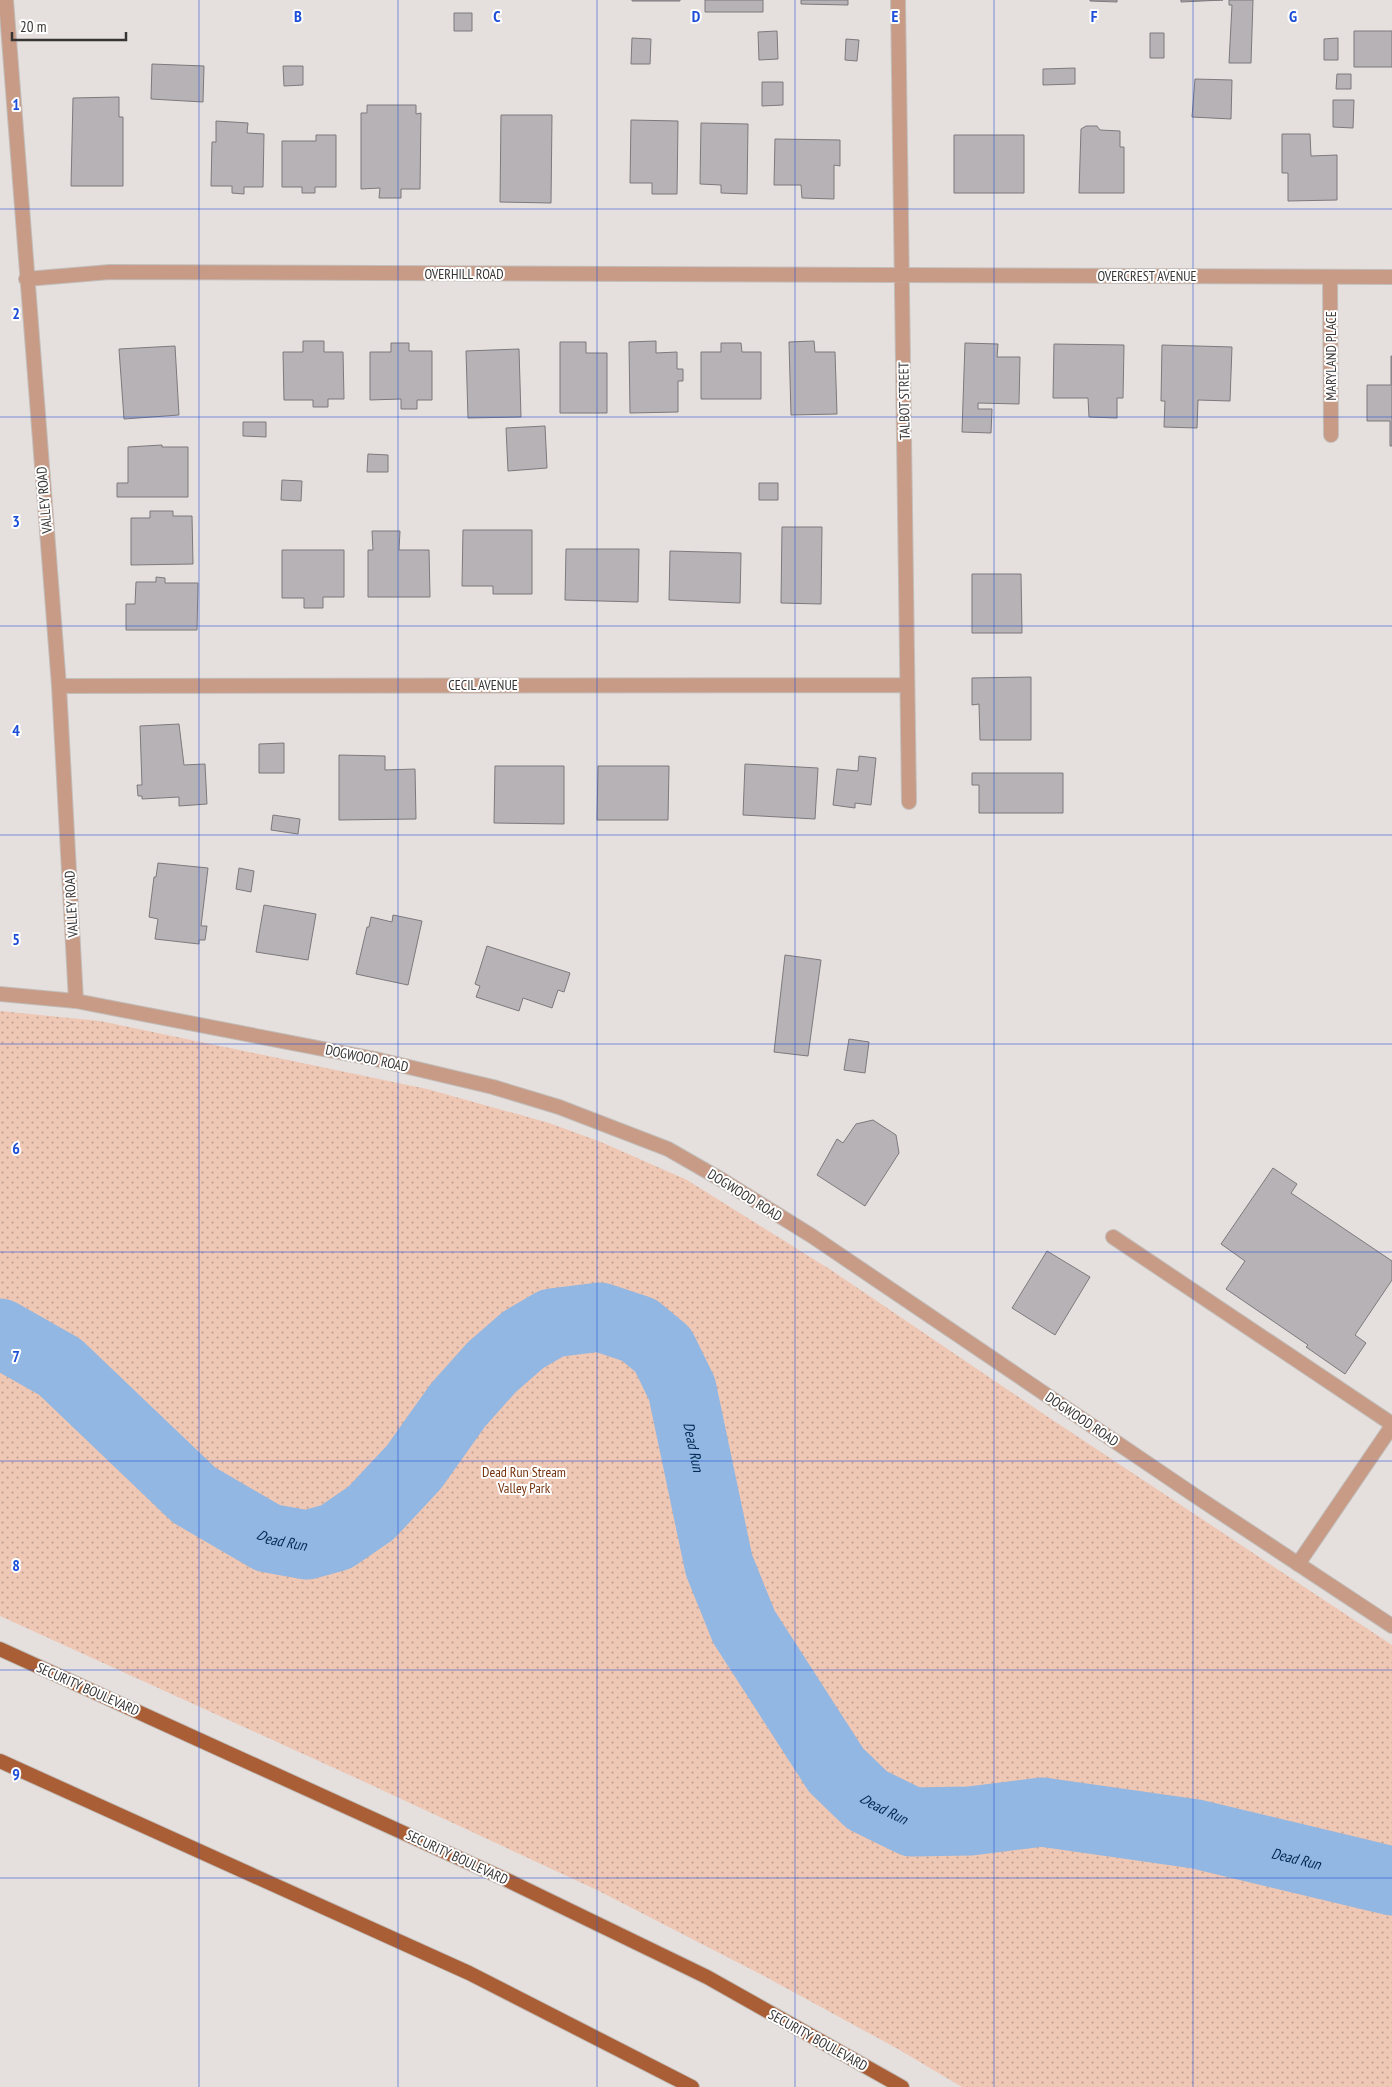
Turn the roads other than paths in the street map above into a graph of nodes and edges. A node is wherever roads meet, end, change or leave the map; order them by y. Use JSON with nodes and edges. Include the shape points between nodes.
{"nodes":[{"id":1,"x":6,"y":0,"type":"edge"},
{"id":2,"x":898,"y":0,"type":"edge"},
{"id":3,"x":902,"y":275,"type":"junction"},
{"id":4,"x":1330,"y":277,"type":"junction"},
{"id":5,"x":1392,"y":277,"type":"edge"},
{"id":6,"x":26,"y":279,"type":"junction"},
{"id":7,"x":1331,"y":436,"type":"dead end"},
{"id":8,"x":907,"y":685,"type":"junction"},
{"id":9,"x":59,"y":686,"type":"junction"},
{"id":10,"x":909,"y":802,"type":"dead end"},
{"id":11,"x":0,"y":994,"type":"edge"},
{"id":12,"x":76,"y":1001,"type":"junction"},
{"id":13,"x":1114,"y":1237,"type":"dead end"},
{"id":14,"x":1392,"y":1425,"type":"edge"},
{"id":15,"x":1298,"y":1564,"type":"junction"},
{"id":16,"x":1392,"y":1626,"type":"edge"},
{"id":17,"x":0,"y":1649,"type":"edge"},
{"id":18,"x":0,"y":1761,"type":"edge"},
{"id":19,"x":692,"y":2087,"type":"edge"},
{"id":20,"x":902,"y":2087,"type":"edge"}],
"edges":[{"from":1,"to":6,"type":"street","name":"VALLEY ROAD"},
{"from":2,"to":3,"type":"street","name":"TALBOT STREET"},
{"from":3,"to":4,"type":"street","name":"OVERCREST AVENUE"},
{"from":3,"to":6,"type":"street","name":"OVERHILL ROAD","via":[[110,272]]},
{"from":3,"to":8,"type":"street","name":"TALBOT STREET"},
{"from":4,"to":5,"type":"street","name":"OVERCREST AVENUE"},
{"from":4,"to":7,"type":"street","name":"MARYLAND PLACE"},
{"from":6,"to":9,"type":"street","name":"VALLEY ROAD"},
{"from":8,"to":9,"type":"street","name":"CECIL AVENUE"},
{"from":8,"to":10,"type":"street","name":"TALBOT STREET"},
{"from":9,"to":12,"type":"street","name":"VALLEY ROAD"},
{"from":11,"to":12,"type":"street","name":"DOGWOOD ROAD"},
{"from":12,"to":15,"type":"street","name":"DOGWOOD ROAD","via":[[375,1058],[493,1087],[559,1107],[668,1150],[812,1236]]},
{"from":13,"to":14,"type":"street"},
{"from":14,"to":15,"type":"street"},
{"from":15,"to":16,"type":"street","name":"DOGWOOD ROAD"},
{"from":17,"to":20,"type":"main road","name":"SECURITY BOULEVARD","via":[[509,1881],[707,1978]]},
{"from":18,"to":19,"type":"main road","via":[[470,1973]]}]}
